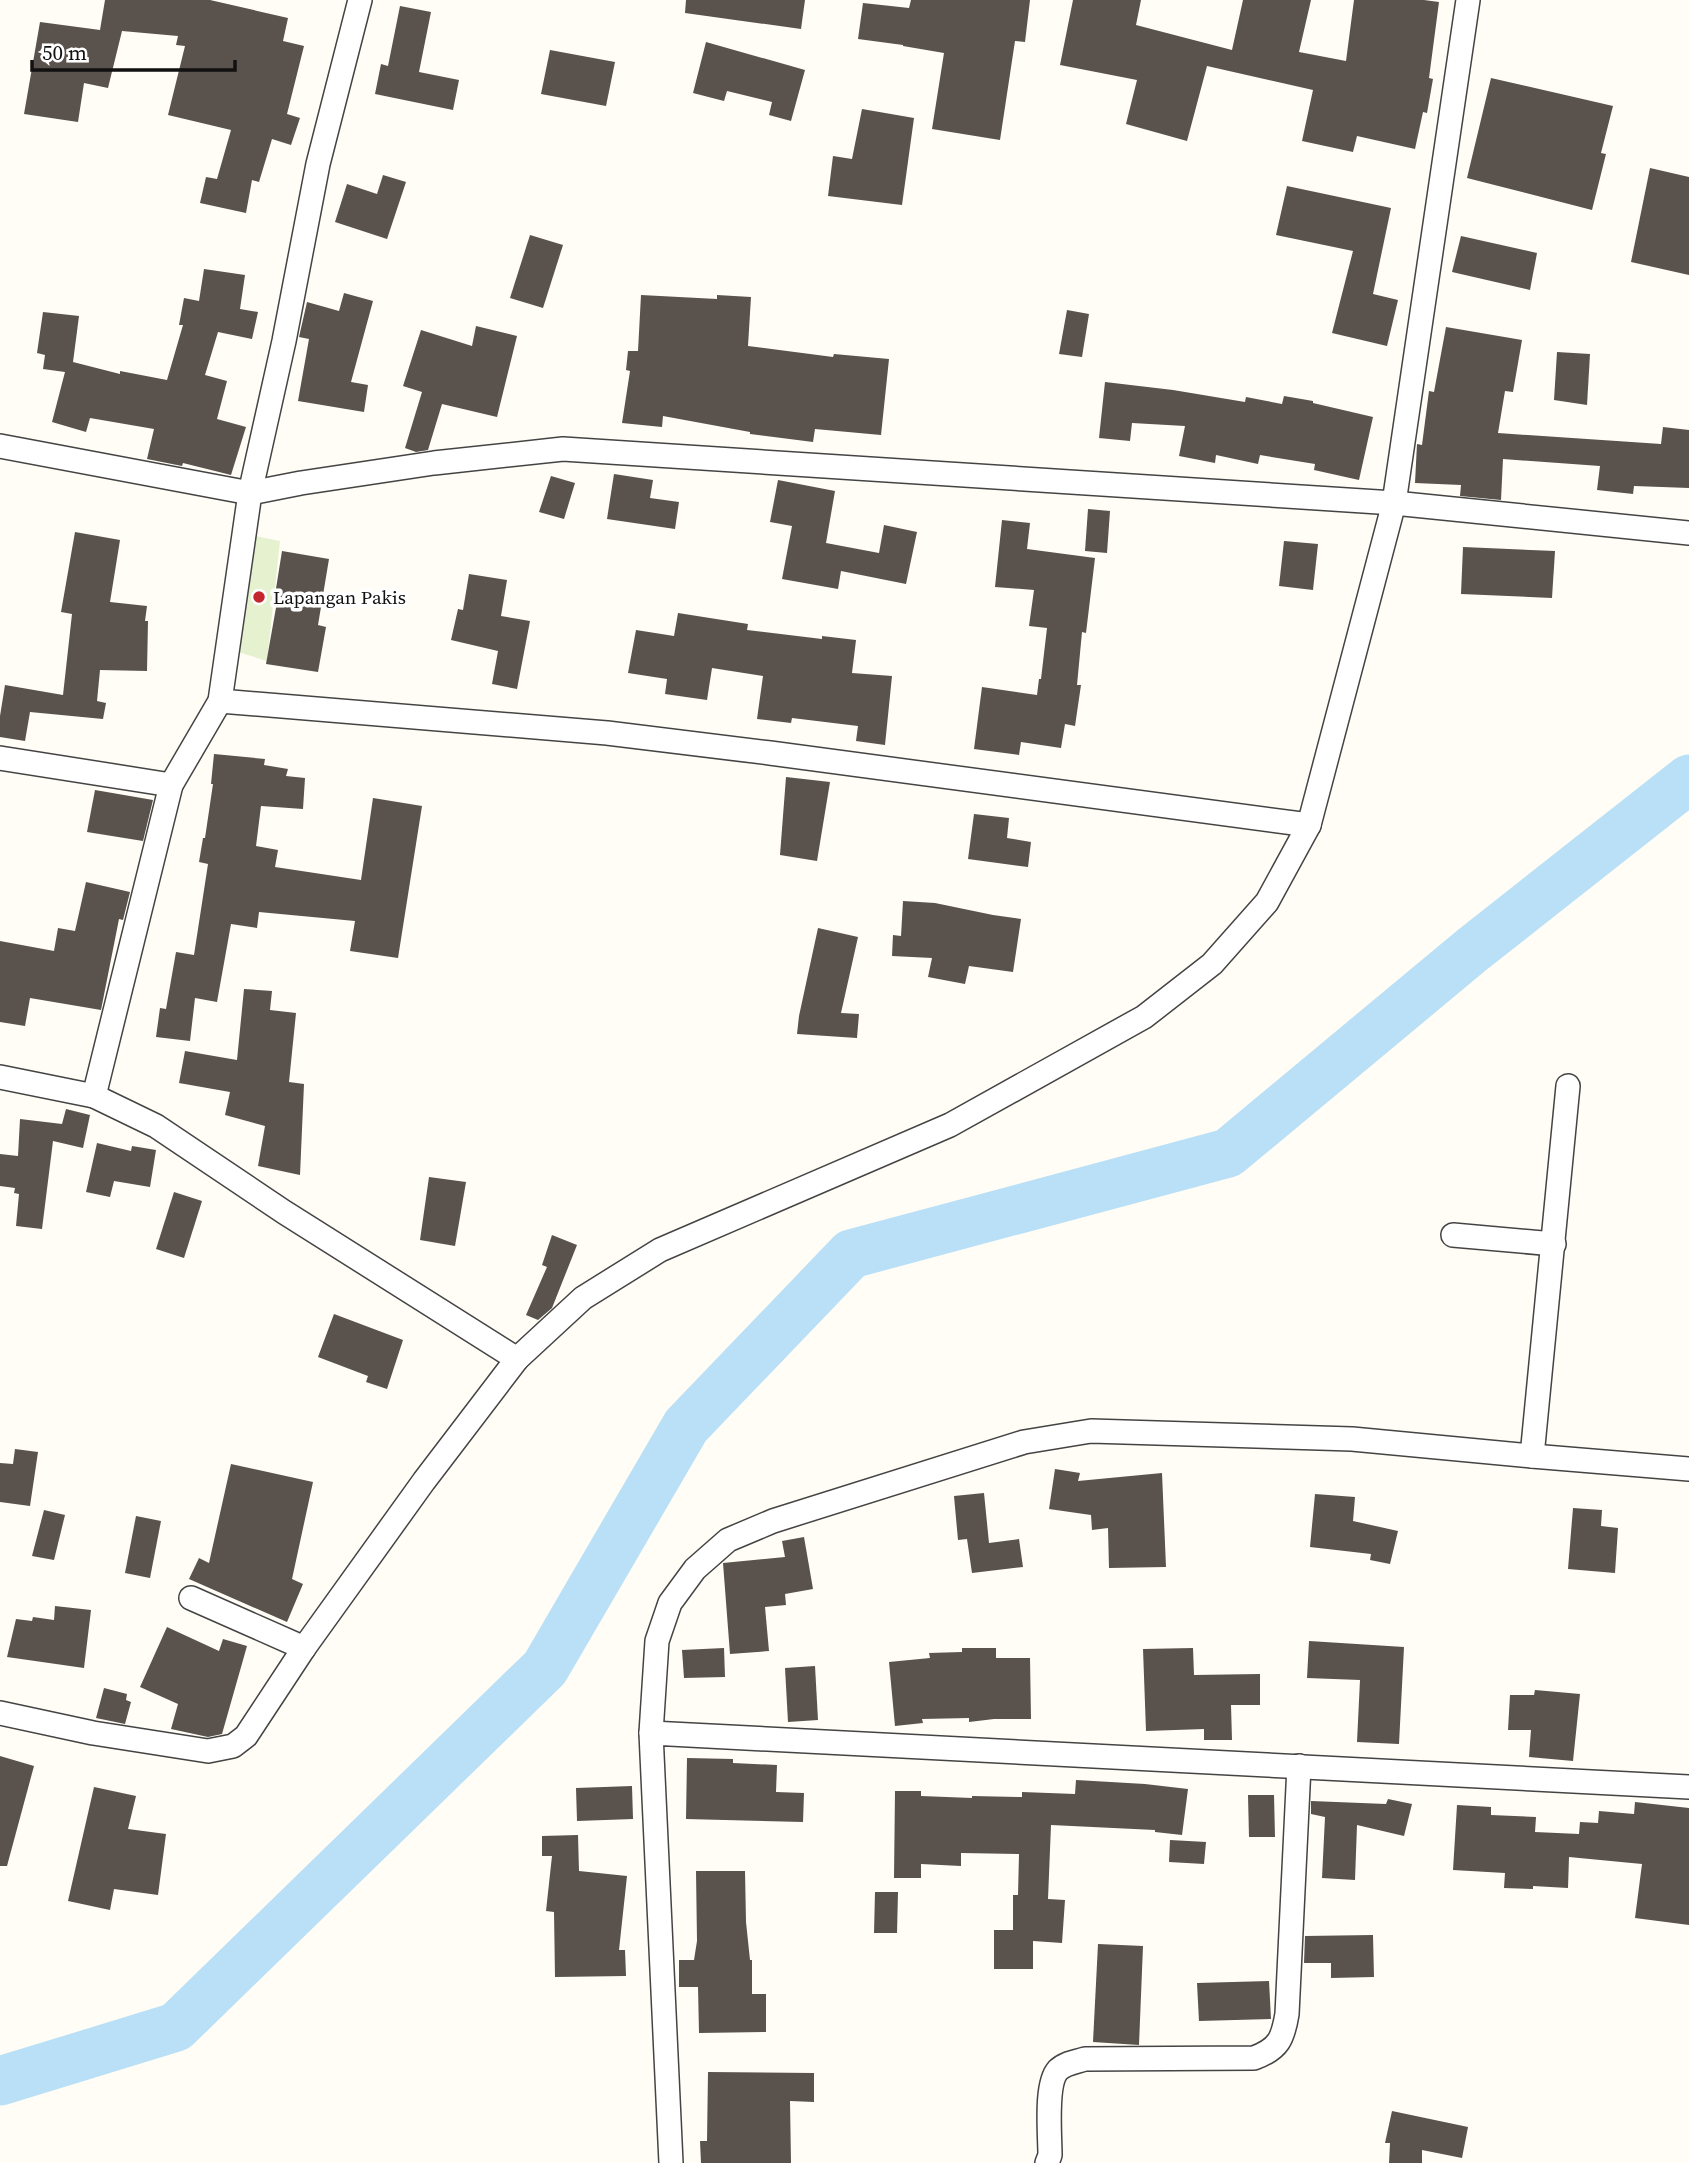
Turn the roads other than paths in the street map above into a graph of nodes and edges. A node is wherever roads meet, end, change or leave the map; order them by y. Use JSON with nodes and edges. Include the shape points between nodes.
{"nodes":[{"id":1,"x":360,"y":0,"type":"edge"},
{"id":2,"x":1468,"y":0,"type":"edge"},
{"id":3,"x":0,"y":446,"type":"edge"},
{"id":4,"x":250,"y":493,"type":"junction"},
{"id":5,"x":1394,"y":503,"type":"junction"},
{"id":6,"x":1689,"y":533,"type":"edge"},
{"id":7,"x":220,"y":701,"type":"junction"},
{"id":8,"x":0,"y":758,"type":"edge"},
{"id":9,"x":171,"y":785,"type":"junction"},
{"id":10,"x":1310,"y":825,"type":"junction"},
{"id":11,"x":0,"y":1077,"type":"edge"},
{"id":12,"x":1568,"y":1086,"type":"dead end"},
{"id":13,"x":94,"y":1096,"type":"junction"},
{"id":14,"x":1452,"y":1235,"type":"dead end"},
{"id":15,"x":1554,"y":1244,"type":"junction"},
{"id":16,"x":517,"y":1359,"type":"junction"},
{"id":17,"x":1532,"y":1456,"type":"junction"},
{"id":18,"x":1689,"y":1469,"type":"edge"},
{"id":19,"x":191,"y":1598,"type":"dead end"},
{"id":20,"x":304,"y":1648,"type":"junction"},
{"id":21,"x":0,"y":1713,"type":"edge"},
{"id":22,"x":651,"y":1733,"type":"junction"},
{"id":23,"x":1299,"y":1766,"type":"junction"},
{"id":24,"x":1689,"y":1787,"type":"edge"},
{"id":25,"x":671,"y":2163,"type":"edge"},
{"id":26,"x":1047,"y":2163,"type":"edge"}],
"edges":[{"from":1,"to":4,"type":"street","via":[[318,164]]},
{"from":2,"to":5,"type":"street"},
{"from":3,"to":4,"type":"street"},
{"from":4,"to":5,"type":"street","via":[[434,463],[563,449]]},
{"from":4,"to":7,"type":"street"},
{"from":5,"to":6,"type":"street"},
{"from":5,"to":10,"type":"street"},
{"from":7,"to":9,"type":"street"},
{"from":7,"to":10,"type":"street","via":[[607,733]]},
{"from":8,"to":9,"type":"street"},
{"from":9,"to":13,"type":"street"},
{"from":10,"to":16,"type":"street","via":[[1266,902],[1212,964],[1144,1017],[950,1125],[660,1250],[583,1298]]},
{"from":11,"to":13,"type":"street"},
{"from":12,"to":15,"type":"street"},
{"from":13,"to":16,"type":"street","via":[[156,1126]]},
{"from":14,"to":15,"type":"street"},
{"from":15,"to":17,"type":"street"},
{"from":16,"to":20,"type":"street"},
{"from":17,"to":18,"type":"street"},
{"from":17,"to":22,"type":"street","via":[[1352,1439],[1091,1431],[963,1460],[728,1540],[695,1569],[670,1603],[657,1641]]},
{"from":19,"to":20,"type":"street"},
{"from":20,"to":21,"type":"street","via":[[246,1736],[227,1748],[208,1751]]},
{"from":22,"to":23,"type":"street"},
{"from":22,"to":25,"type":"street"},
{"from":23,"to":24,"type":"street"},
{"from":23,"to":26,"type":"street","via":[[1287,2014],[1275,2048],[1254,2058],[1084,2059],[1066,2064],[1051,2085]]}]}
